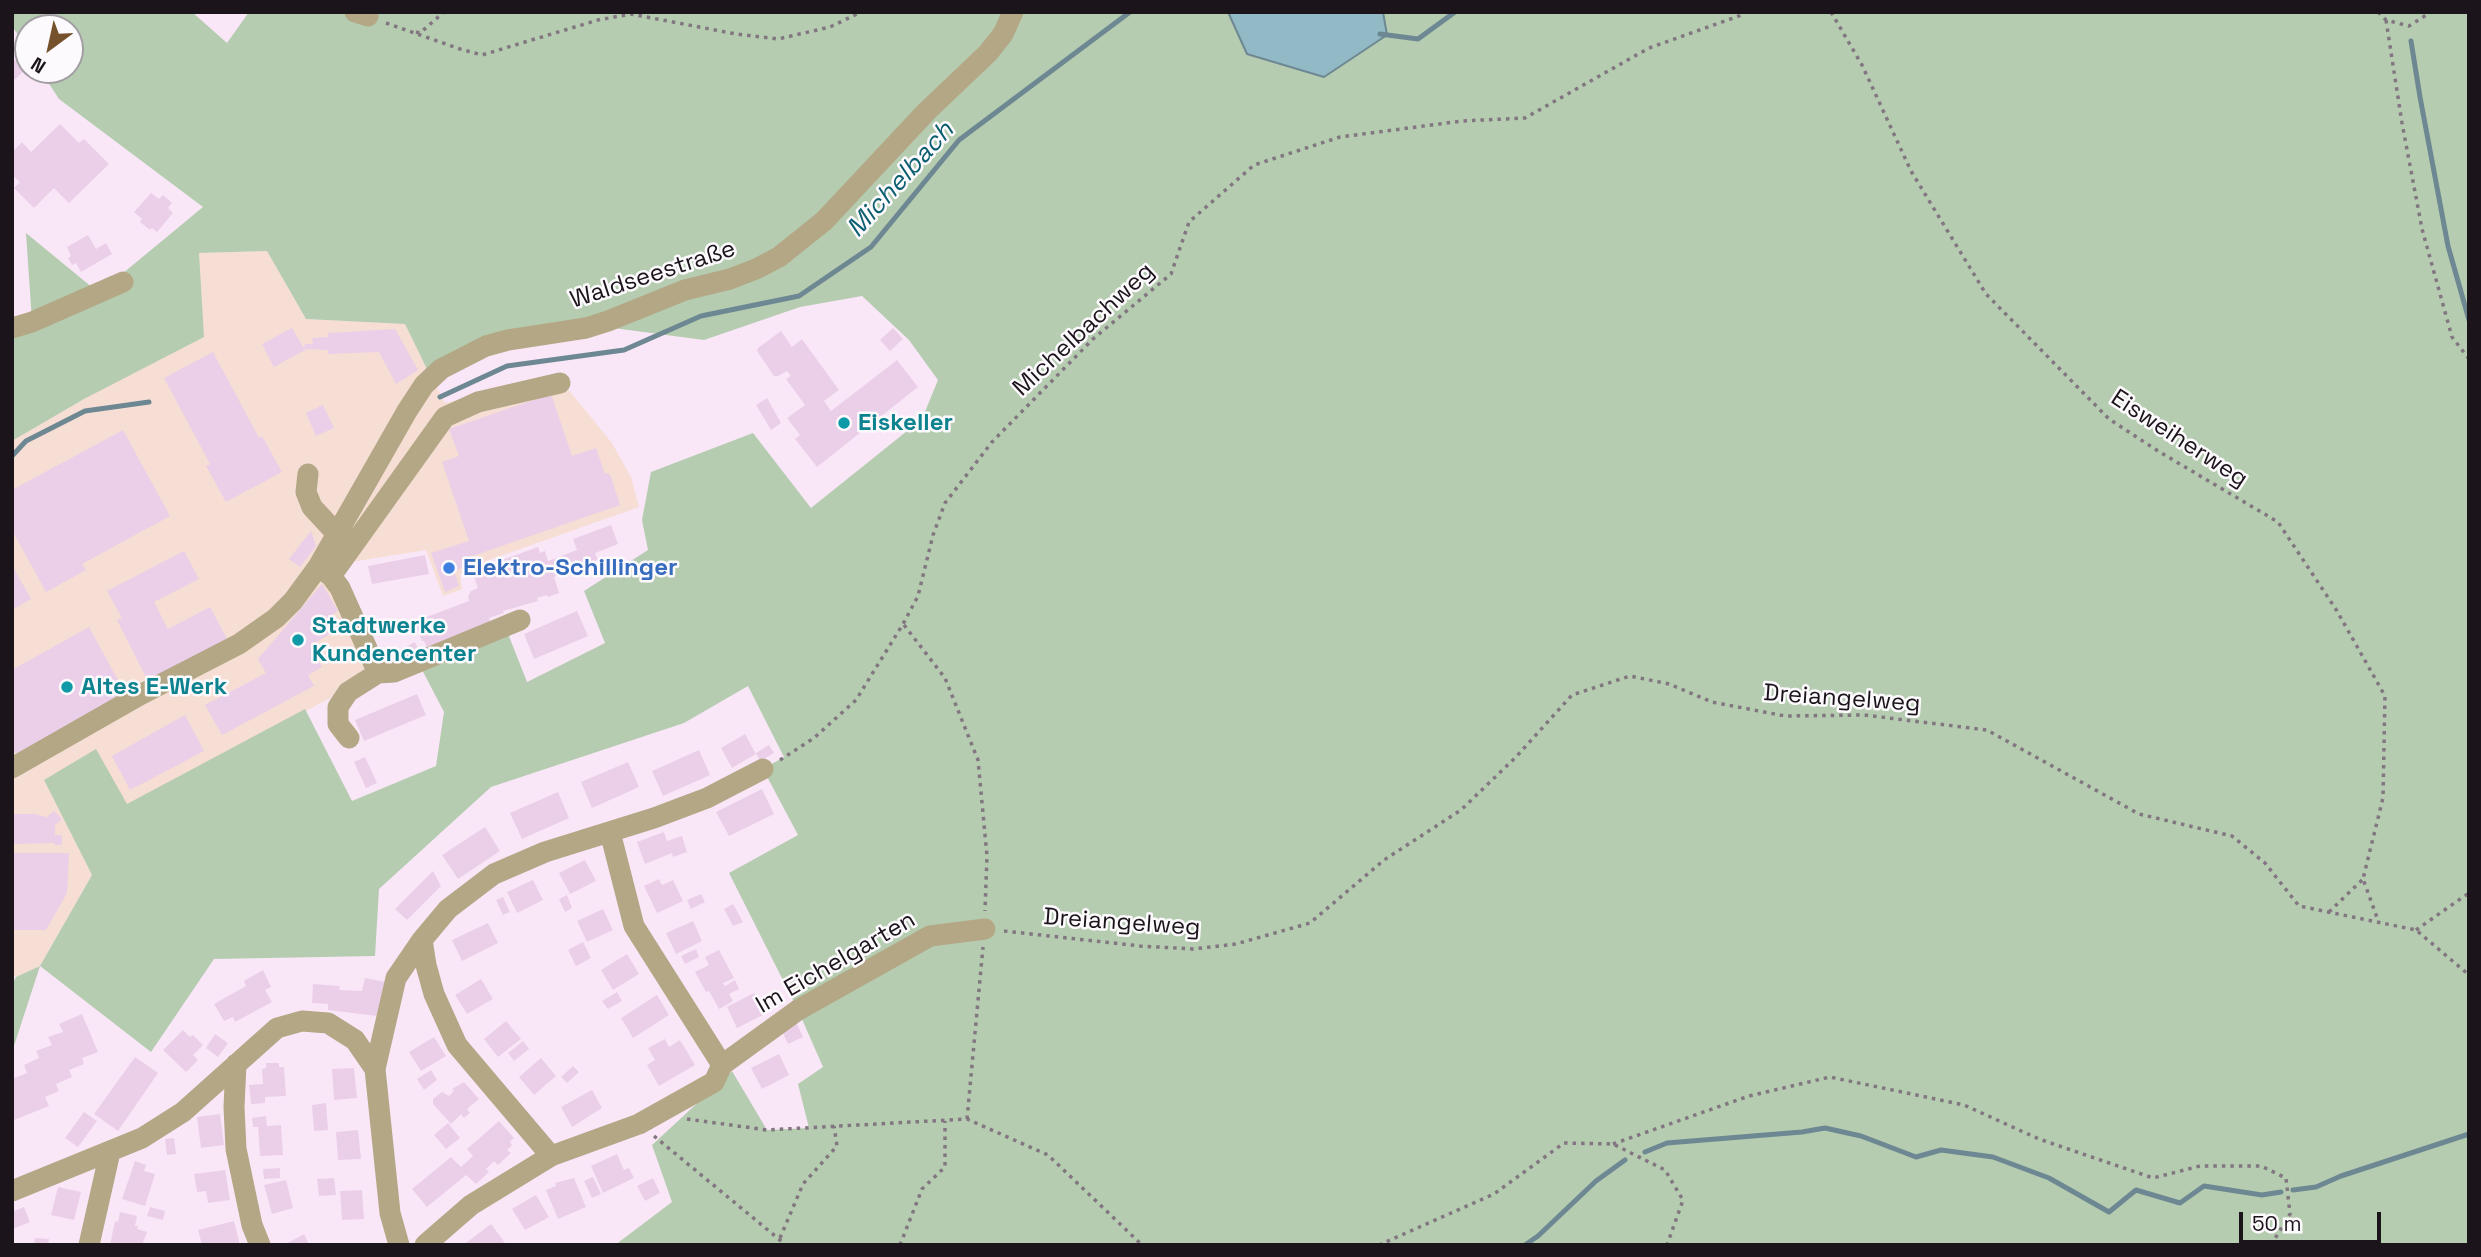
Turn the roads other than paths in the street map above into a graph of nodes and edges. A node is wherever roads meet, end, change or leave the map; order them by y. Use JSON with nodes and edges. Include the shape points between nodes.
{"nodes":[{"id":1,"x":1013,"y":12,"type":"edge"},
{"id":2,"x":123,"y":282,"type":"dead end"},
{"id":3,"x":12,"y":328,"type":"edge"},
{"id":4,"x":560,"y":383,"type":"dead end"},
{"id":5,"x":308,"y":474,"type":"dead end"},
{"id":6,"x":337,"y":534,"type":"junction"},
{"id":7,"x":325,"y":572,"type":"junction"},
{"id":8,"x":520,"y":620,"type":"dead end"},
{"id":9,"x":377,"y":673,"type":"junction"},
{"id":10,"x":349,"y":738,"type":"dead end"},
{"id":11,"x":12,"y":768,"type":"edge"},
{"id":12,"x":763,"y":769,"type":"road end"},
{"id":13,"x":610,"y":832,"type":"junction"},
{"id":14,"x":985,"y":929,"type":"road end"},
{"id":15,"x":422,"y":940,"type":"junction"},
{"id":16,"x":236,"y":1065,"type":"junction"},
{"id":17,"x":722,"y":1065,"type":"junction"},
{"id":18,"x":375,"y":1069,"type":"junction"},
{"id":19,"x":110,"y":1152,"type":"junction"},
{"id":20,"x":551,"y":1156,"type":"junction"},
{"id":21,"x":12,"y":1191,"type":"edge"},
{"id":22,"x":89,"y":1245,"type":"edge"},
{"id":23,"x":260,"y":1245,"type":"edge"},
{"id":24,"x":399,"y":1245,"type":"edge"},
{"id":25,"x":425,"y":1245,"type":"edge"}],
"edges":[{"from":1,"to":6,"type":"street","name":"Waldseestraße","via":[[988,53],[824,221],[779,257],[730,279],[685,290],[586,328],[486,346],[441,369],[407,411]]},
{"from":2,"to":3,"type":"street"},
{"from":4,"to":7,"type":"street","via":[[478,402],[445,417]]},
{"from":5,"to":6,"type":"street","via":[[306,492],[312,507]]},
{"from":6,"to":7,"type":"street","name":"Waldseestraße"},
{"from":7,"to":9,"type":"street","via":[[340,588]]},
{"from":7,"to":11,"type":"street","name":"Waldseestraße","via":[[258,632]]},
{"from":8,"to":9,"type":"street","via":[[394,672]]},
{"from":9,"to":10,"type":"street","via":[[348,692],[338,707],[338,724]]},
{"from":12,"to":13,"type":"street","via":[[707,798]]},
{"from":13,"to":15,"type":"street","via":[[494,874],[448,909]]},
{"from":13,"to":17,"type":"street","via":[[634,926]]},
{"from":14,"to":17,"type":"street","name":"Im Eichelgarten","via":[[929,936],[798,1010]]},
{"from":15,"to":18,"type":"street","via":[[396,978]]},
{"from":15,"to":20,"type":"street","via":[[434,994],[457,1045]]},
{"from":16,"to":18,"type":"street","via":[[277,1028],[302,1021],[328,1023],[355,1040]]},
{"from":16,"to":19,"type":"street","via":[[183,1112]]},
{"from":16,"to":23,"type":"street","via":[[236,1149]]},
{"from":17,"to":20,"type":"street","name":"Im Eichelgarten","via":[[714,1082],[648,1119]]},
{"from":18,"to":24,"type":"street","via":[[390,1213]]},
{"from":19,"to":21,"type":"street"},
{"from":19,"to":22,"type":"street"},
{"from":20,"to":25,"type":"street","name":"Im Eichelgarten","via":[[471,1205]]}]}
